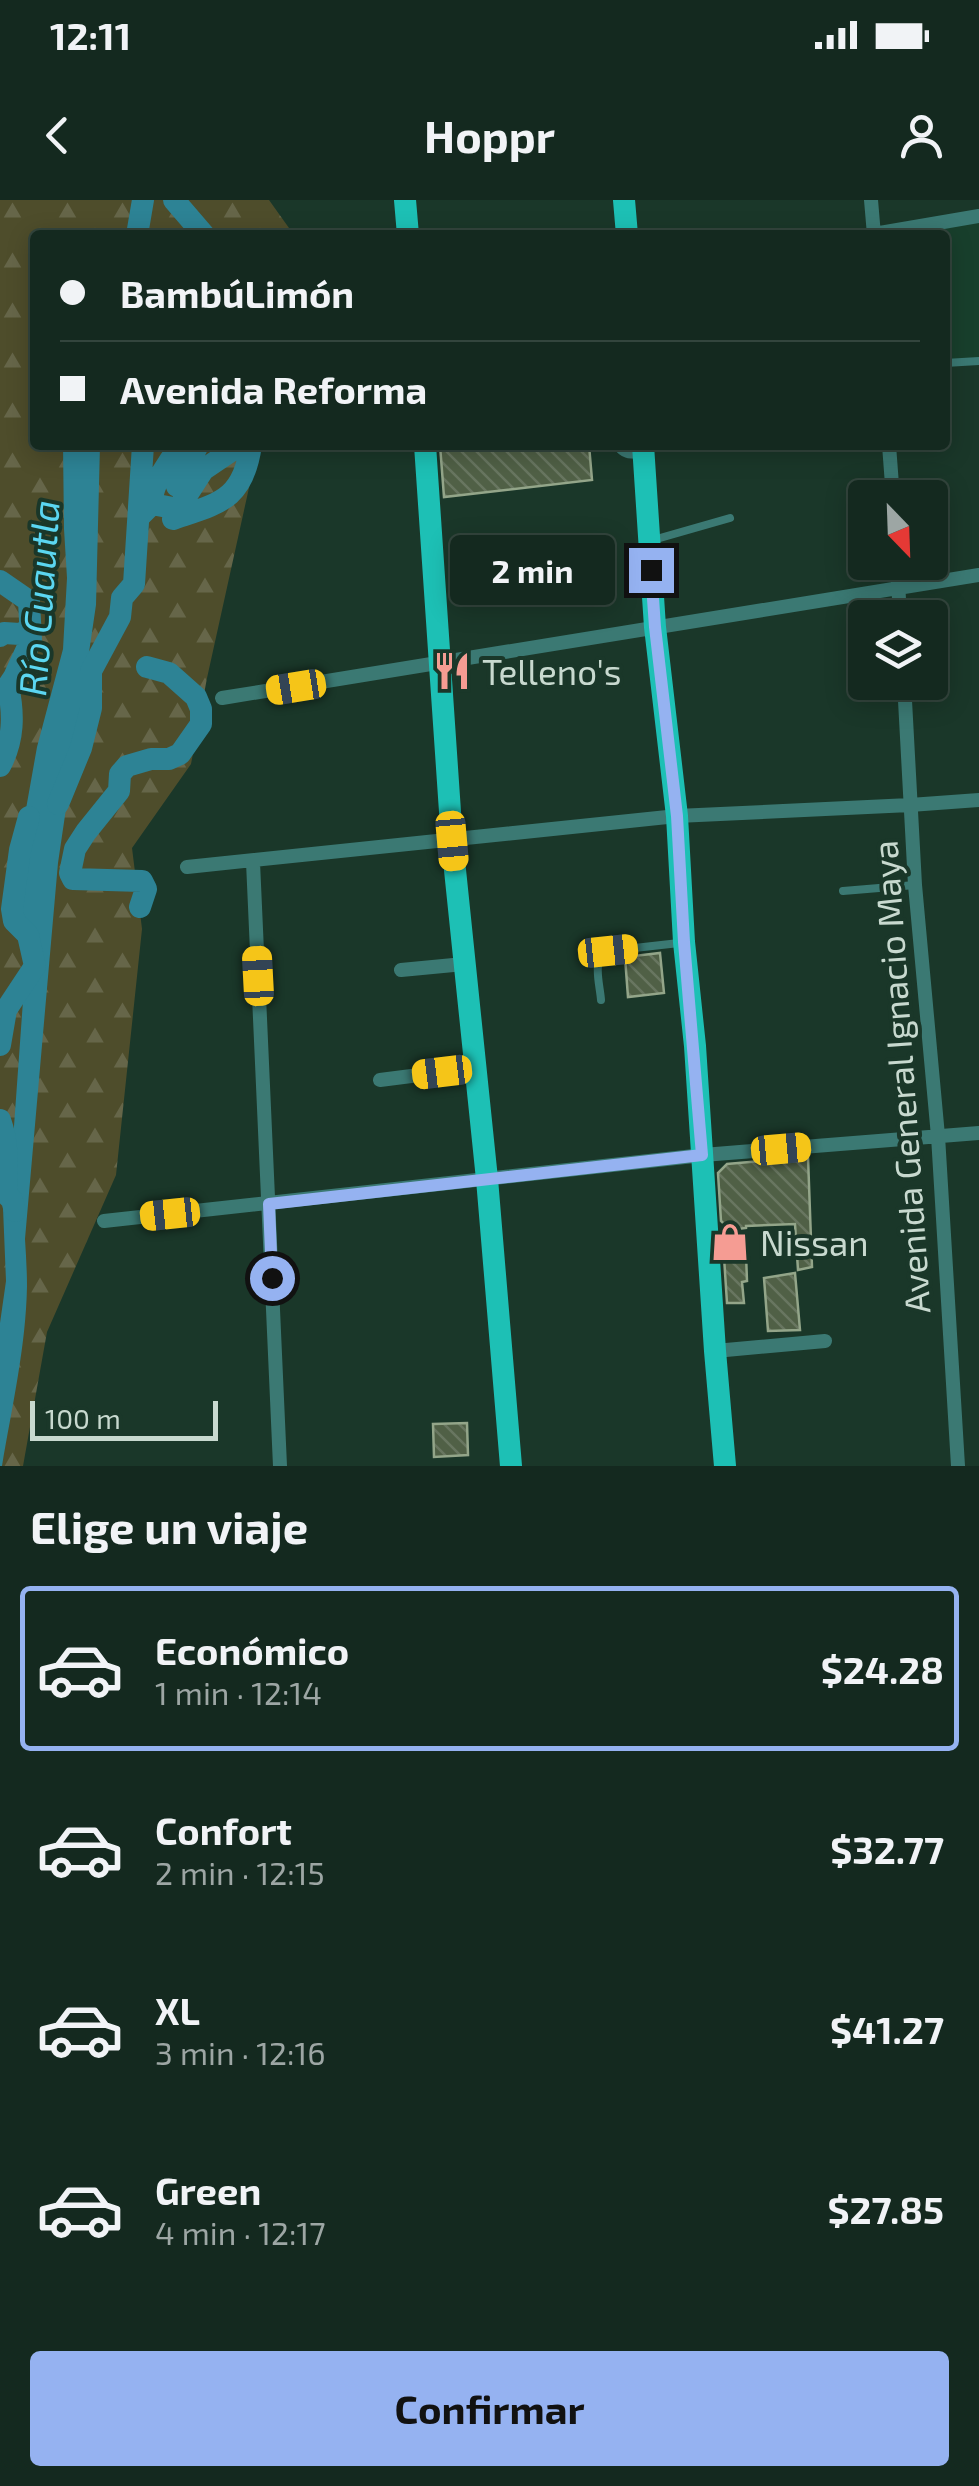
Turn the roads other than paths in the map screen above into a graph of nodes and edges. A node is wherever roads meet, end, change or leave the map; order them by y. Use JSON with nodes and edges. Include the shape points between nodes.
{"nodes":[{"id":1,"x":405,"y":200,"type":"edge"},
{"id":2,"x":624,"y":200,"type":"edge"},
{"id":3,"x":872,"y":200,"type":"edge"},
{"id":4,"x":979,"y":216,"type":"edge"},
{"id":5,"x":408,"y":230,"type":"edge"},
{"id":6,"x":627,"y":230,"type":"edge"},
{"id":7,"x":872,"y":230,"type":"edge"},
{"id":8,"x":900,"y":230,"type":"edge"},
{"id":9,"x":979,"y":361,"type":"edge"},
{"id":10,"x":950,"y":363,"type":"edge"},
{"id":11,"x":426,"y":450,"type":"edge"},
{"id":12,"x":620,"y":450,"type":"edge"},
{"id":13,"x":644,"y":450,"type":"edge"},
{"id":14,"x":889,"y":450,"type":"edge"},
{"id":15,"x":891,"y":480,"type":"edge"},
{"id":16,"x":730,"y":518,"type":"dead end"},
{"id":17,"x":649,"y":541,"type":"junction"},
{"id":18,"x":979,"y":575,"type":"edge"},
{"id":19,"x":898,"y":580,"type":"edge"},
{"id":20,"x":899,"y":589,"type":"junction"},
{"id":21,"x":899,"y":600,"type":"edge"},
{"id":22,"x":655,"y":627,"type":"junction"},
{"id":23,"x":442,"y":664,"type":"junction"},
{"id":24,"x":222,"y":698,"type":"dead end"},
{"id":25,"x":905,"y":700,"type":"edge"},
{"id":26,"x":979,"y":800,"type":"edge"},
{"id":27,"x":910,"y":805,"type":"junction"},
{"id":28,"x":677,"y":816,"type":"junction"},
{"id":29,"x":452,"y":841,"type":"junction"},
{"id":30,"x":253,"y":862,"type":"junction"},
{"id":31,"x":187,"y":868,"type":"dead end"},
{"id":32,"x":915,"y":885,"type":"junction"},
{"id":33,"x":843,"y":891,"type":"dead end"},
{"id":34,"x":684,"y":942,"type":"junction"},
{"id":35,"x":464,"y":964,"type":"junction"},
{"id":36,"x":401,"y":970,"type":"dead end"},
{"id":37,"x":602,"y":1000,"type":"dead end"},
{"id":38,"x":474,"y":1068,"type":"junction"},
{"id":39,"x":380,"y":1080,"type":"dead end"},
{"id":40,"x":979,"y":1133,"type":"edge"},
{"id":41,"x":938,"y":1136,"type":"junction"},
{"id":42,"x":702,"y":1155,"type":"junction"},
{"id":43,"x":486,"y":1179,"type":"junction"},
{"id":44,"x":269,"y":1204,"type":"junction"},
{"id":45,"x":104,"y":1220,"type":"dead end"},
{"id":46,"x":825,"y":1341,"type":"dead end"},
{"id":47,"x":715,"y":1351,"type":"junction"},
{"id":48,"x":280,"y":1466,"type":"edge"},
{"id":49,"x":511,"y":1466,"type":"edge"},
{"id":50,"x":725,"y":1466,"type":"edge"},
{"id":51,"x":958,"y":1466,"type":"edge"}],
"edges":[{"from":1,"to":5,"type":"main road"},
{"from":2,"to":6,"type":"main road"},
{"from":3,"to":7,"type":"street"},
{"from":4,"to":8,"type":"street"},
{"from":9,"to":10,"type":"lane"},
{"from":11,"to":23,"type":"main road"},
{"from":12,"to":13,"type":"lane"},
{"from":13,"to":17,"type":"main road"},
{"from":14,"to":15,"type":"street"},
{"from":16,"to":17,"type":"lane"},
{"from":17,"to":22,"type":"main road"},
{"from":18,"to":20,"type":"street"},
{"from":19,"to":20,"type":"street"},
{"from":20,"to":21,"type":"street"},
{"from":20,"to":22,"type":"street"},
{"from":22,"to":23,"type":"street"},
{"from":22,"to":28,"type":"main road"},
{"from":23,"to":24,"type":"street"},
{"from":23,"to":29,"type":"main road"},
{"from":25,"to":27,"type":"street","name":"Avenida General Ignacio Maya"},
{"from":26,"to":27,"type":"street"},
{"from":27,"to":28,"type":"street"},
{"from":27,"to":32,"type":"street","name":"Avenida General Ignacio Maya"},
{"from":28,"to":29,"type":"street"},
{"from":28,"to":34,"type":"main road"},
{"from":29,"to":30,"type":"street"},
{"from":29,"to":35,"type":"main road"},
{"from":30,"to":31,"type":"street"},
{"from":30,"to":44,"type":"street"},
{"from":32,"to":33,"type":"lane"},
{"from":32,"to":41,"type":"street","name":"Avenida General Ignacio Maya"},
{"from":34,"to":37,"type":"lane","via":[[601,954]]},
{"from":34,"to":42,"type":"main road"},
{"from":35,"to":36,"type":"street"},
{"from":35,"to":38,"type":"main road"},
{"from":38,"to":39,"type":"street"},
{"from":38,"to":43,"type":"main road"},
{"from":40,"to":41,"type":"street"},
{"from":41,"to":42,"type":"street"},
{"from":41,"to":51,"type":"street","name":"Avenida General Ignacio Maya"},
{"from":42,"to":43,"type":"street"},
{"from":42,"to":47,"type":"main road"},
{"from":43,"to":44,"type":"street"},
{"from":43,"to":49,"type":"main road"},
{"from":44,"to":45,"type":"street"},
{"from":44,"to":48,"type":"street"},
{"from":46,"to":47,"type":"street"},
{"from":47,"to":50,"type":"main road"}]}
